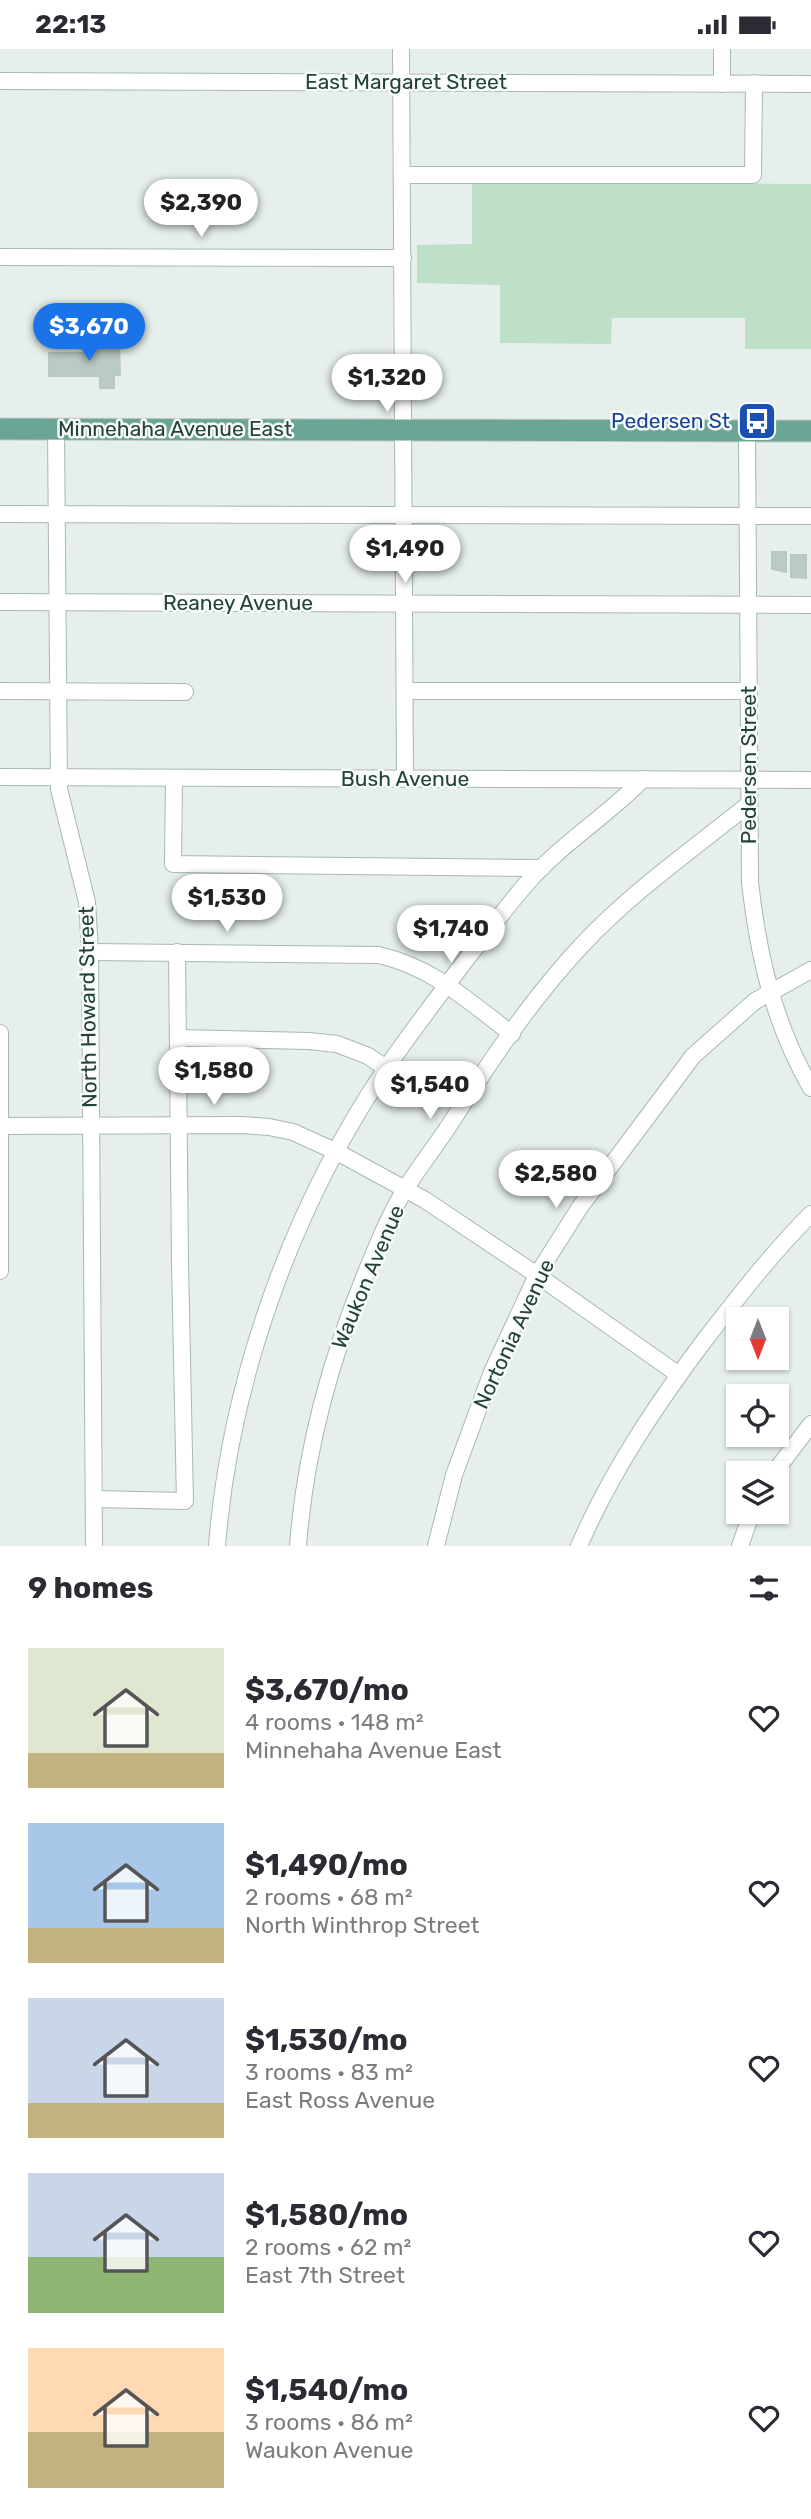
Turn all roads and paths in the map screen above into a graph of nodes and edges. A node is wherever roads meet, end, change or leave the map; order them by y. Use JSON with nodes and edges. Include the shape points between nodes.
{"nodes":[{"id":1,"x":401,"y":49,"type":"edge"},
{"id":2,"x":722,"y":49,"type":"edge"},
{"id":3,"x":0,"y":81,"type":"edge"},
{"id":4,"x":402,"y":82,"type":"junction"},
{"id":5,"x":722,"y":83,"type":"junction"},
{"id":6,"x":754,"y":83,"type":"junction"},
{"id":7,"x":811,"y":84,"type":"edge"},
{"id":8,"x":402,"y":175,"type":"junction"},
{"id":9,"x":0,"y":257,"type":"edge"},
{"id":10,"x":403,"y":258,"type":"junction"},
{"id":11,"x":0,"y":429,"type":"edge"},
{"id":12,"x":55,"y":429,"type":"junction"},
{"id":13,"x":405,"y":430,"type":"junction"},
{"id":14,"x":747,"y":431,"type":"junction"},
{"id":15,"x":811,"y":431,"type":"edge"},
{"id":16,"x":0,"y":514,"type":"edge"},
{"id":17,"x":58,"y":514,"type":"junction"},
{"id":18,"x":404,"y":515,"type":"junction"},
{"id":19,"x":749,"y":516,"type":"junction"},
{"id":20,"x":811,"y":516,"type":"edge"},
{"id":21,"x":58,"y":601,"type":"junction"},
{"id":22,"x":0,"y":602,"type":"edge"},
{"id":23,"x":405,"y":604,"type":"junction"},
{"id":24,"x":747,"y":604,"type":"junction"},
{"id":25,"x":811,"y":605,"type":"edge"},
{"id":26,"x":0,"y":691,"type":"edge"},
{"id":27,"x":58,"y":691,"type":"junction"},
{"id":28,"x":405,"y":691,"type":"junction"},
{"id":29,"x":749,"y":691,"type":"junction"},
{"id":30,"x":184,"y":692,"type":"dead end"},
{"id":31,"x":0,"y":778,"type":"edge"},
{"id":32,"x":58,"y":778,"type":"junction"},
{"id":33,"x":174,"y":778,"type":"junction"},
{"id":34,"x":405,"y":779,"type":"junction"},
{"id":35,"x":643,"y":779,"type":"junction"},
{"id":36,"x":749,"y":780,"type":"junction"},
{"id":37,"x":811,"y":780,"type":"edge"},
{"id":38,"x":749,"y":803,"type":"junction"},
{"id":39,"x":542,"y":868,"type":"junction"},
{"id":40,"x":90,"y":952,"type":"junction"},
{"id":41,"x":177,"y":952,"type":"junction"},
{"id":42,"x":811,"y":970,"type":"edge"},
{"id":43,"x":447,"y":985,"type":"junction"},
{"id":44,"x":770,"y":991,"type":"junction"},
{"id":45,"x":0,"y":1033,"type":"edge"},
{"id":46,"x":512,"y":1034,"type":"junction"},
{"id":47,"x":178,"y":1038,"type":"junction"},
{"id":48,"x":386,"y":1068,"type":"junction"},
{"id":49,"x":811,"y":1087,"type":"edge"},
{"id":50,"x":0,"y":1126,"type":"edge"},
{"id":51,"x":91,"y":1126,"type":"junction"},
{"id":52,"x":178,"y":1126,"type":"junction"},
{"id":53,"x":337,"y":1152,"type":"junction"},
{"id":54,"x":405,"y":1189,"type":"junction"},
{"id":55,"x":809,"y":1220,"type":"edge"},
{"id":56,"x":0,"y":1271,"type":"edge"},
{"id":57,"x":537,"y":1275,"type":"junction"},
{"id":58,"x":679,"y":1375,"type":"junction"},
{"id":59,"x":811,"y":1424,"type":"edge"},
{"id":60,"x":783,"y":1461,"type":"edge"},
{"id":61,"x":94,"y":1499,"type":"junction"},
{"id":62,"x":748,"y":1524,"type":"edge"},
{"id":63,"x":94,"y":1546,"type":"edge"},
{"id":64,"x":217,"y":1546,"type":"edge"},
{"id":65,"x":298,"y":1546,"type":"edge"},
{"id":66,"x":436,"y":1546,"type":"edge"},
{"id":67,"x":579,"y":1546,"type":"edge"},
{"id":68,"x":740,"y":1546,"type":"edge"}],
"edges":[{"from":1,"to":4,"type":"street"},
{"from":2,"to":5,"type":"street"},
{"from":3,"to":4,"type":"street","name":"East Margaret Street"},
{"from":4,"to":5,"type":"street","name":"East Margaret Street"},
{"from":4,"to":8,"type":"street"},
{"from":5,"to":6,"type":"street","name":"East Margaret Street"},
{"from":6,"to":7,"type":"street","name":"East Margaret Street"},
{"from":6,"to":8,"type":"street","via":[[753,176]]},
{"from":8,"to":10,"type":"street"},
{"from":9,"to":10,"type":"street"},
{"from":10,"to":13,"type":"street"},
{"from":11,"to":12,"type":"main road","name":"Minnehaha Avenue East"},
{"from":12,"to":13,"type":"main road","name":"Minnehaha Avenue East"},
{"from":12,"to":17,"type":"street","name":"North Howard Street"},
{"from":13,"to":14,"type":"main road","name":"Minnehaha Avenue East"},
{"from":13,"to":18,"type":"street"},
{"from":14,"to":15,"type":"main road","name":"Minnehaha Avenue East"},
{"from":14,"to":19,"type":"street","name":"Pedersen Street"},
{"from":16,"to":17,"type":"street"},
{"from":17,"to":18,"type":"street"},
{"from":17,"to":21,"type":"street","name":"North Howard Street"},
{"from":18,"to":19,"type":"street"},
{"from":18,"to":23,"type":"street"},
{"from":19,"to":20,"type":"street"},
{"from":19,"to":24,"type":"street","name":"Pedersen Street"},
{"from":21,"to":22,"type":"street","name":"Reaney Avenue"},
{"from":21,"to":23,"type":"street","name":"Reaney Avenue"},
{"from":21,"to":27,"type":"street","name":"North Howard Street"},
{"from":23,"to":24,"type":"street","name":"Reaney Avenue"},
{"from":23,"to":28,"type":"street"},
{"from":24,"to":25,"type":"street","name":"Reaney Avenue"},
{"from":24,"to":29,"type":"street","name":"Pedersen Street"},
{"from":26,"to":27,"type":"street"},
{"from":27,"to":30,"type":"street"},
{"from":27,"to":32,"type":"street","name":"North Howard Street"},
{"from":28,"to":29,"type":"street"},
{"from":28,"to":34,"type":"street"},
{"from":29,"to":36,"type":"street","name":"Pedersen Street"},
{"from":31,"to":32,"type":"street","name":"Bush Avenue"},
{"from":32,"to":33,"type":"street","name":"Bush Avenue"},
{"from":32,"to":40,"type":"street","name":"North Howard Street","via":[[86,902]]},
{"from":33,"to":34,"type":"street","name":"Bush Avenue"},
{"from":33,"to":39,"type":"street","via":[[173,864]]},
{"from":34,"to":35,"type":"street","name":"Bush Avenue"},
{"from":35,"to":36,"type":"street","name":"Bush Avenue"},
{"from":35,"to":39,"type":"street"},
{"from":36,"to":37,"type":"street","name":"Bush Avenue"},
{"from":36,"to":38,"type":"street","name":"Pedersen Street"},
{"from":38,"to":44,"type":"street","name":"Pedersen Street","via":[[753,909]]},
{"from":38,"to":46,"type":"street","name":"Waukon Avenue","via":[[607,921],[552,980]]},
{"from":39,"to":43,"type":"street"},
{"from":40,"to":41,"type":"street"},
{"from":40,"to":51,"type":"street","name":"North Howard Street"},
{"from":41,"to":43,"type":"street","via":[[379,955],[420,967]]},
{"from":41,"to":47,"type":"street"},
{"from":42,"to":44,"type":"street","name":"Nortonia Avenue"},
{"from":43,"to":46,"type":"street"},
{"from":43,"to":48,"type":"street"},
{"from":44,"to":49,"type":"street","name":"Pedersen Street","via":[[785,1036]]},
{"from":44,"to":57,"type":"street","name":"Nortonia Avenue","via":[[693,1056],[580,1207]]},
{"from":45,"to":50,"type":"street"},
{"from":46,"to":54,"type":"street","name":"Waukon Avenue"},
{"from":47,"to":48,"type":"street","via":[[337,1044]]},
{"from":47,"to":52,"type":"street"},
{"from":48,"to":53,"type":"street"},
{"from":50,"to":51,"type":"street"},
{"from":50,"to":56,"type":"street"},
{"from":51,"to":52,"type":"street"},
{"from":51,"to":61,"type":"street","name":"North Howard Street"},
{"from":52,"to":53,"type":"street","via":[[269,1127],[293,1132]]},
{"from":52,"to":61,"type":"street","via":[[185,1501]]},
{"from":53,"to":54,"type":"street"},
{"from":53,"to":64,"type":"street","via":[[282,1266],[247,1373]]},
{"from":54,"to":57,"type":"street"},
{"from":54,"to":65,"type":"street","name":"Waukon Avenue","via":[[376,1249],[335,1356],[306,1476]]},
{"from":55,"to":58,"type":"street","via":[[760,1269]]},
{"from":57,"to":58,"type":"street"},
{"from":57,"to":66,"type":"street","name":"Nortonia Avenue","via":[[472,1423]]},
{"from":58,"to":67,"type":"street","via":[[626,1454]]},
{"from":59,"to":60,"type":"street"},
{"from":61,"to":63,"type":"street","name":"North Howard Street"},
{"from":62,"to":68,"type":"street"}]}
